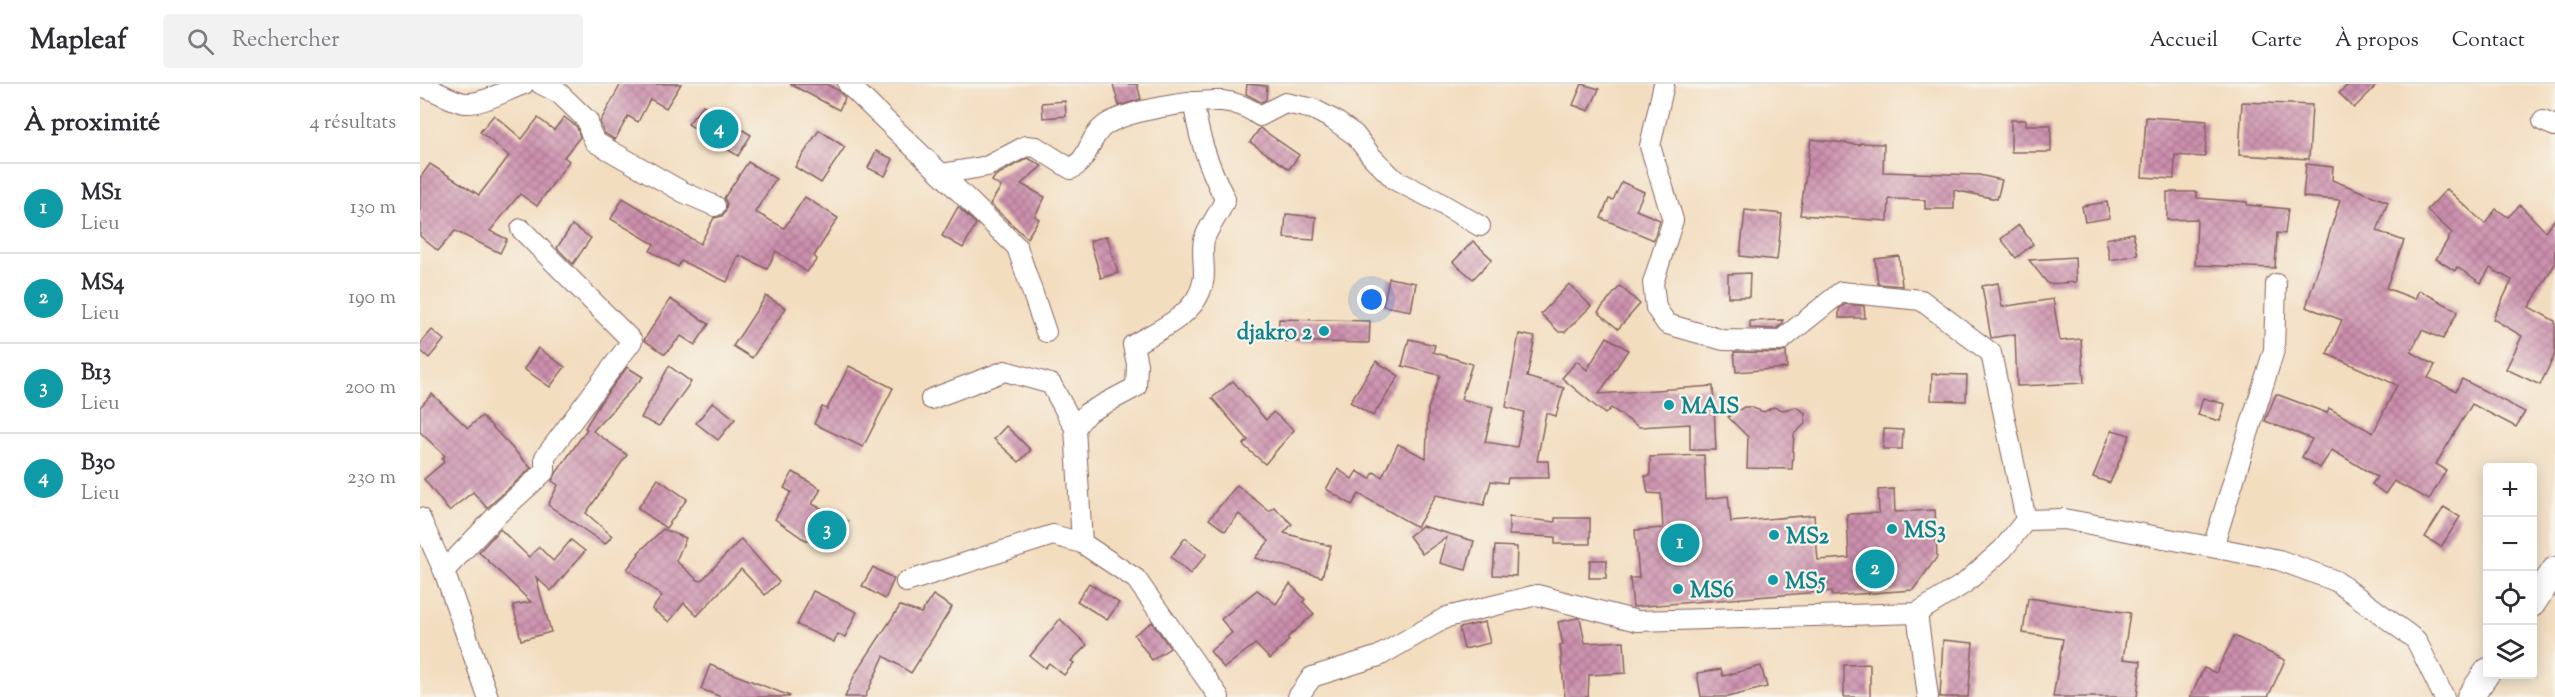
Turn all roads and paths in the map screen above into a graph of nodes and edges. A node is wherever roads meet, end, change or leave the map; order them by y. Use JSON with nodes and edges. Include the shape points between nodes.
{"nodes":[{"id":1,"x":524,"y":84,"type":"edge"},
{"id":2,"x":541,"y":84,"type":"edge"},
{"id":3,"x":848,"y":84,"type":"edge"},
{"id":4,"x":1664,"y":84,"type":"edge"},
{"id":5,"x":420,"y":86,"type":"edge"},
{"id":6,"x":1194,"y":102,"type":"junction"},
{"id":7,"x":941,"y":174,"type":"junction"},
{"id":8,"x":715,"y":206,"type":"dead end"},
{"id":9,"x":1480,"y":226,"type":"dead end"},
{"id":10,"x":521,"y":229,"type":"dead end"},
{"id":11,"x":2276,"y":284,"type":"dead end"},
{"id":12,"x":1046,"y":332,"type":"dead end"},
{"id":13,"x":931,"y":399,"type":"dead end"},
{"id":14,"x":1075,"y":428,"type":"junction"},
{"id":15,"x":420,"y":519,"type":"edge"},
{"id":16,"x":2026,"y":520,"type":"junction"},
{"id":17,"x":1082,"y":543,"type":"junction"},
{"id":18,"x":2213,"y":547,"type":"junction"},
{"id":19,"x":2555,"y":570,"type":"edge"},
{"id":20,"x":444,"y":571,"type":"junction"},
{"id":21,"x":906,"y":582,"type":"dead end"},
{"id":22,"x":2537,"y":597,"type":"edge"},
{"id":23,"x":1917,"y":613,"type":"junction"},
{"id":24,"x":2483,"y":677,"type":"edge"},
{"id":25,"x":488,"y":697,"type":"edge"},
{"id":26,"x":1219,"y":697,"type":"edge"},
{"id":27,"x":1298,"y":697,"type":"edge"},
{"id":28,"x":1928,"y":697,"type":"edge"},
{"id":29,"x":2444,"y":697,"type":"edge"},
{"id":30,"x":2470,"y":697,"type":"edge"}],
"edges":[{"from":1,"to":5,"type":"street","via":[[464,103]]},
{"from":2,"to":8,"type":"street","via":[[559,93],[588,121],[595,142]]},
{"from":3,"to":7,"type":"street"},
{"from":4,"to":16,"type":"street","via":[[1650,146],[1673,220],[1653,283],[1656,308],[1667,324],[1723,340],[1780,341],[1841,292],[1921,300],[1992,353]]},
{"from":6,"to":7,"type":"street","via":[[1130,114],[1103,126],[1080,164],[1071,169],[1036,147],[1026,146],[988,166]]},
{"from":6,"to":9,"type":"street","via":[[1224,101],[1249,108],[1260,116],[1285,103],[1313,109],[1355,135],[1395,180]]},
{"from":6,"to":14,"type":"street","via":[[1195,121],[1211,171],[1225,199],[1204,239],[1204,282],[1192,305],[1177,321],[1133,345],[1136,387],[1087,413]]},
{"from":7,"to":12,"type":"street","via":[[1017,247]]},
{"from":10,"to":20,"type":"street","via":[[632,341],[545,457],[545,471]]},
{"from":11,"to":18,"type":"street","via":[[2274,350]]},
{"from":13,"to":14,"type":"street","via":[[1005,371],[1051,384]]},
{"from":14,"to":17,"type":"street"},
{"from":15,"to":20,"type":"street"},
{"from":16,"to":18,"type":"street","via":[[2064,519]]},
{"from":16,"to":23,"type":"street","via":[[2003,549],[1965,583]]},
{"from":17,"to":21,"type":"street","via":[[1053,535]]},
{"from":17,"to":26,"type":"street","via":[[1136,579]]},
{"from":18,"to":29,"type":"street","via":[[2279,560],[2336,581],[2416,640]]},
{"from":19,"to":22,"type":"street"},
{"from":20,"to":25,"type":"street"},
{"from":23,"to":27,"type":"street","via":[[1637,621],[1537,595],[1447,617],[1378,656],[1312,677]]},
{"from":23,"to":28,"type":"street"},
{"from":24,"to":30,"type":"street"}]}
